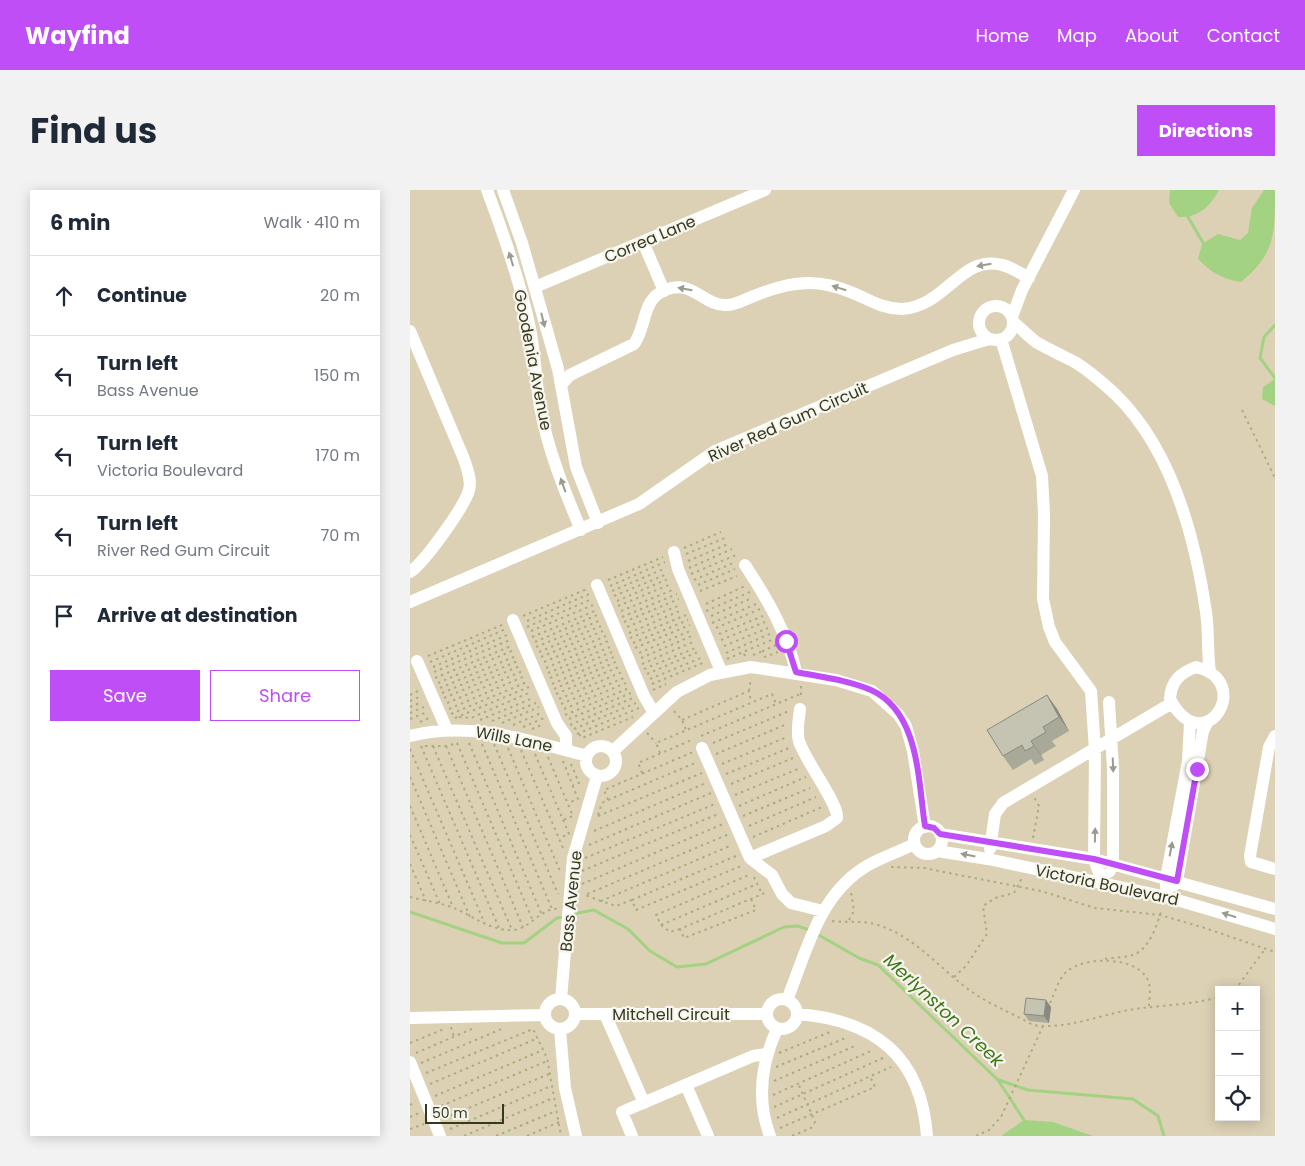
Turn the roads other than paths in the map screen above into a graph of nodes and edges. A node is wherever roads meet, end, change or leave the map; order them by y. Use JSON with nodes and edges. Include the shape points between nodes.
{"nodes":[{"id":1,"x":487,"y":190,"type":"edge"},
{"id":2,"x":503,"y":190,"type":"edge"},
{"id":3,"x":765,"y":190,"type":"edge"},
{"id":4,"x":1074,"y":190,"type":"edge"},
{"id":5,"x":644,"y":242,"type":"junction"},
{"id":6,"x":1030,"y":278,"type":"junction"},
{"id":7,"x":535,"y":287,"type":"junction"},
{"id":8,"x":664,"y":290,"type":"junction"},
{"id":9,"x":1022,"y":290,"type":"junction"},
{"id":10,"x":1001,"y":306,"type":"junction"},
{"id":11,"x":1013,"y":319,"type":"junction"},
{"id":12,"x":979,"y":327,"type":"junction"},
{"id":13,"x":410,"y":330,"type":"edge"},
{"id":14,"x":999,"y":338,"type":"junction"},
{"id":15,"x":1035,"y":341,"type":"junction"},
{"id":16,"x":953,"y":350,"type":"junction"},
{"id":17,"x":561,"y":385,"type":"junction"},
{"id":18,"x":598,"y":522,"type":"junction"},
{"id":19,"x":581,"y":530,"type":"junction"},
{"id":20,"x":410,"y":572,"type":"edge"},
{"id":21,"x":410,"y":602,"type":"edge"},
{"id":22,"x":767,"y":605,"type":"road end"},
{"id":23,"x":1207,"y":651,"type":"junction"},
{"id":24,"x":1196,"y":667,"type":"junction"},
{"id":25,"x":1210,"y":672,"type":"junction"},
{"id":26,"x":798,"y":673,"type":"junction"},
{"id":27,"x":1109,"y":702,"type":"dead end"},
{"id":28,"x":1172,"y":703,"type":"junction"},
{"id":29,"x":800,"y":709,"type":"road end"},
{"id":30,"x":1110,"y":717,"type":"junction"},
{"id":31,"x":1092,"y":718,"type":"junction"},
{"id":32,"x":1208,"y":721,"type":"junction"},
{"id":33,"x":1190,"y":722,"type":"junction"},
{"id":34,"x":410,"y":736,"type":"edge"},
{"id":35,"x":1275,"y":736,"type":"edge"},
{"id":36,"x":1112,"y":741,"type":"junction"},
{"id":37,"x":702,"y":748,"type":"road end"},
{"id":38,"x":1095,"y":750,"type":"junction"},
{"id":39,"x":613,"y":751,"type":"junction"},
{"id":40,"x":587,"y":756,"type":"junction"},
{"id":41,"x":597,"y":776,"type":"junction"},
{"id":42,"x":733,"y":819,"type":"junction"},
{"id":43,"x":925,"y":826,"type":"junction"},
{"id":44,"x":940,"y":834,"type":"junction"},
{"id":45,"x":991,"y":842,"type":"junction"},
{"id":46,"x":914,"y":844,"type":"junction"},
{"id":47,"x":937,"y":851,"type":"junction"},
{"id":48,"x":988,"y":859,"type":"junction"},
{"id":49,"x":1094,"y":859,"type":"junction"},
{"id":50,"x":1114,"y":865,"type":"junction"},
{"id":51,"x":1275,"y":869,"type":"edge"},
{"id":52,"x":1171,"y":879,"type":"junction"},
{"id":53,"x":1102,"y":882,"type":"junction"},
{"id":54,"x":1167,"y":897,"type":"junction"},
{"id":55,"x":1275,"y":909,"type":"edge"},
{"id":56,"x":822,"y":914,"type":"junction"},
{"id":57,"x":1275,"y":929,"type":"edge"},
{"id":58,"x":561,"y":999,"type":"junction"},
{"id":59,"x":787,"y":1000,"type":"junction"},
{"id":60,"x":545,"y":1014,"type":"junction"},
{"id":61,"x":576,"y":1014,"type":"junction"},
{"id":62,"x":605,"y":1014,"type":"junction"},
{"id":63,"x":766,"y":1014,"type":"junction"},
{"id":64,"x":797,"y":1014,"type":"junction"},
{"id":65,"x":410,"y":1018,"type":"edge"},
{"id":66,"x":777,"y":1029,"type":"junction"},
{"id":67,"x":560,"y":1030,"type":"junction"},
{"id":68,"x":766,"y":1056,"type":"junction"},
{"id":69,"x":686,"y":1084,"type":"junction"},
{"id":70,"x":644,"y":1103,"type":"junction"},
{"id":71,"x":766,"y":1121,"type":"edge"},
{"id":72,"x":576,"y":1136,"type":"edge"},
{"id":73,"x":632,"y":1136,"type":"edge"},
{"id":74,"x":708,"y":1136,"type":"edge"},
{"id":75,"x":927,"y":1136,"type":"edge"}],
"edges":[{"from":19,"to":1,"type":"lane","name":"Goodenia Avenue","one_way":true,"via":[[549,445],[526,309]]},
{"from":2,"to":7,"type":"lane","name":"Goodenia Avenue"},
{"from":3,"to":5,"type":"lane","name":"Correa Lane"},
{"from":4,"to":6,"type":"lane"},
{"from":5,"to":7,"type":"lane","name":"Correa Lane"},
{"from":5,"to":8,"type":"lane"},
{"from":6,"to":8,"type":"lane","one_way":true,"via":[[1002,265],[986,264],[962,274],[929,302],[903,308],[883,307],[845,290],[812,283],[780,286],[725,306],[688,289]]},
{"from":6,"to":9,"type":"lane"},
{"from":7,"to":17,"type":"lane","name":"Goodenia Avenue","one_way":true},
{"from":8,"to":17,"type":"lane","via":[[646,309],[634,344],[570,375]]},
{"from":9,"to":10,"type":"lane"},
{"from":9,"to":11,"type":"lane"},
{"from":10,"to":11,"type":"lane"},
{"from":10,"to":12,"type":"lane","via":[[991,306],[982,312]]},
{"from":11,"to":14,"type":"lane","via":[[1013,328]]},
{"from":11,"to":15,"type":"lane","name":"River Red Gum Circuit"},
{"from":12,"to":14,"type":"lane"},
{"from":12,"to":16,"type":"lane","name":"River Red Gum Circuit"},
{"from":13,"to":20,"type":"lane","via":[[464,459],[470,489],[427,556]]},
{"from":14,"to":15,"type":"lane","name":"River Red Gum Circuit"},
{"from":14,"to":16,"type":"lane","name":"River Red Gum Circuit"},
{"from":14,"to":31,"type":"lane","via":[[1042,476],[1043,598],[1049,627],[1055,642],[1091,691]]},
{"from":15,"to":23,"type":"lane","name":"River Red Gum Circuit","via":[[1076,363],[1115,394],[1138,420],[1164,461],[1196,560],[1206,613]]},
{"from":16,"to":18,"type":"lane","name":"River Red Gum Circuit","via":[[715,451],[654,495]]},
{"from":17,"to":18,"type":"lane","name":"Goodenia Avenue","via":[[576,467]]},
{"from":18,"to":19,"type":"lane","name":"River Red Gum Circuit"},
{"from":19,"to":21,"type":"lane","name":"River Red Gum Circuit"},
{"from":22,"to":26,"type":"lane"},
{"from":23,"to":24,"type":"lane"},
{"from":23,"to":25,"type":"lane","name":"River Red Gum Circuit"},
{"from":24,"to":25,"type":"lane"},
{"from":24,"to":28,"type":"lane","via":[[1180,674],[1174,682]]},
{"from":25,"to":32,"type":"lane","via":[[1222,689],[1224,705]]},
{"from":26,"to":39,"type":"lane","via":[[751,667],[695,609],[694,681],[666,702],[624,647]]},
{"from":26,"to":43,"type":"lane","via":[[872,691],[898,714],[908,731],[913,750]]},
{"from":27,"to":30,"type":"lane"},
{"from":28,"to":33,"type":"lane","via":[[1179,715]]},
{"from":28,"to":36,"type":"lane"},
{"from":29,"to":42,"type":"lane","via":[[813,768],[837,815],[835,821]]},
{"from":30,"to":31,"type":"lane"},
{"from":30,"to":36,"type":"lane"},
{"from":31,"to":38,"type":"lane"},
{"from":32,"to":33,"type":"lane"},
{"from":32,"to":52,"type":"lane","via":[[1203,731]]},
{"from":52,"to":33,"type":"lane","one_way":true,"via":[[1188,761]]},
{"from":34,"to":40,"type":"lane","name":"Wills Lane","via":[[432,695],[491,732],[543,690]]},
{"from":35,"to":51,"type":"lane","via":[[1269,747],[1250,856],[1256,865]]},
{"from":36,"to":38,"type":"lane"},
{"from":36,"to":50,"type":"lane","one_way":true},
{"from":37,"to":42,"type":"lane"},
{"from":38,"to":45,"type":"lane","via":[[1004,803],[997,810]]},
{"from":49,"to":38,"type":"lane","one_way":true},
{"from":39,"to":40,"type":"lane","via":[[609,747],[598,746]]},
{"from":39,"to":41,"type":"lane","via":[[617,760],[614,769],[607,775]]},
{"from":40,"to":41,"type":"lane","via":[[586,766]]},
{"from":41,"to":58,"type":"lane","name":"Bass Avenue","via":[[573,858]]},
{"from":42,"to":56,"type":"lane","via":[[791,903]]},
{"from":43,"to":44,"type":"lane"},
{"from":43,"to":46,"type":"lane","via":[[917,831]]},
{"from":44,"to":45,"type":"lane","name":"Victoria Boulevard"},
{"from":44,"to":47,"type":"lane","via":[[941,843]]},
{"from":45,"to":48,"type":"lane"},
{"from":45,"to":49,"type":"lane","name":"Victoria Boulevard"},
{"from":46,"to":47,"type":"lane","via":[[923,854]]},
{"from":46,"to":56,"type":"lane","via":[[878,860],[847,881]]},
{"from":48,"to":47,"type":"lane","name":"Victoria Boulevard","one_way":true},
{"from":48,"to":53,"type":"lane","name":"Victoria Boulevard"},
{"from":49,"to":50,"type":"lane","name":"Victoria Boulevard"},
{"from":49,"to":53,"type":"lane"},
{"from":50,"to":52,"type":"lane","name":"Victoria Boulevard"},
{"from":50,"to":53,"type":"lane"},
{"from":52,"to":54,"type":"lane"},
{"from":52,"to":55,"type":"lane","name":"Victoria Boulevard"},
{"from":53,"to":54,"type":"lane","name":"Victoria Boulevard"},
{"from":57,"to":54,"type":"lane","name":"Victoria Boulevard","one_way":true},
{"from":56,"to":59,"type":"lane"},
{"from":58,"to":60,"type":"lane","via":[[548,1005]]},
{"from":58,"to":61,"type":"lane","via":[[573,1005]]},
{"from":59,"to":63,"type":"lane","via":[[773,1002]]},
{"from":59,"to":64,"type":"lane","via":[[794,1005]]},
{"from":60,"to":65,"type":"lane"},
{"from":60,"to":67,"type":"lane","via":[[548,1023]]},
{"from":61,"to":62,"type":"lane","name":"Mitchell Circuit"},
{"from":61,"to":67,"type":"lane","via":[[569,1027]]},
{"from":62,"to":63,"type":"lane","name":"Mitchell Circuit"},
{"from":62,"to":70,"type":"lane"},
{"from":63,"to":66,"type":"lane","via":[[769,1023]]},
{"from":64,"to":66,"type":"lane","via":[[791,1026]]},
{"from":64,"to":75,"type":"lane","via":[[850,1023],[903,1062],[926,1113]]},
{"from":66,"to":68,"type":"lane"},
{"from":67,"to":72,"type":"lane","via":[[568,1105]]},
{"from":68,"to":69,"type":"lane","via":[[752,1056]]},
{"from":68,"to":71,"type":"lane","via":[[762,1073]]},
{"from":69,"to":70,"type":"lane"},
{"from":69,"to":74,"type":"lane"},
{"from":70,"to":73,"type":"lane","via":[[622,1112]]}]}
